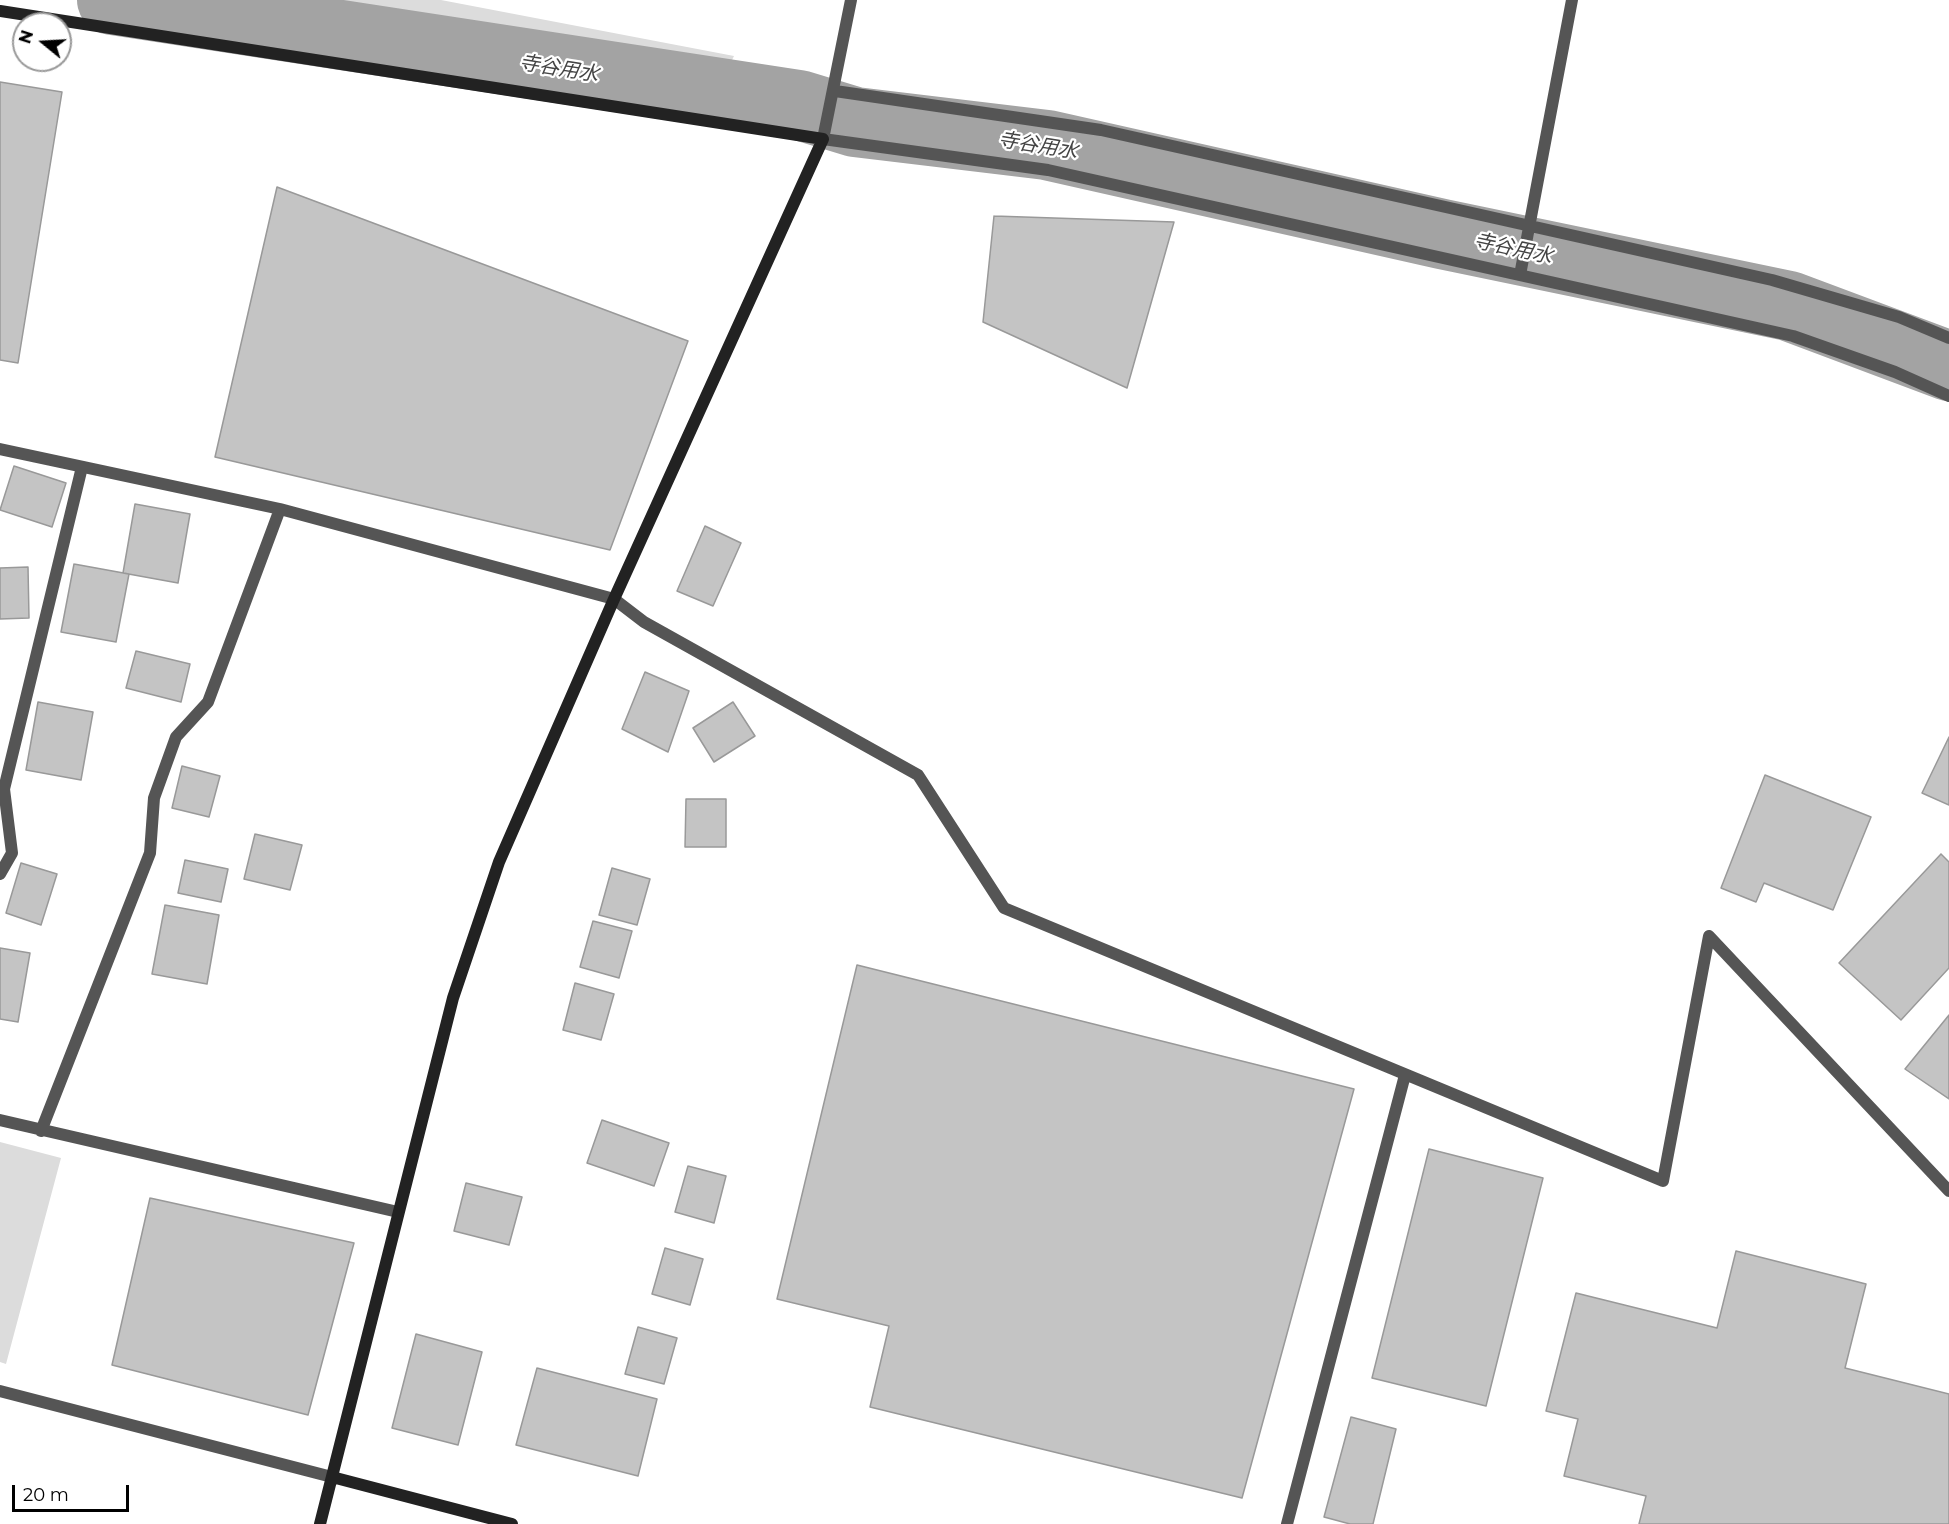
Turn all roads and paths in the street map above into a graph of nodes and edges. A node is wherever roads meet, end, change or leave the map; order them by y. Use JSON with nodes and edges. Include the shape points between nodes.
{"nodes":[{"id":1,"x":851,"y":0,"type":"edge"},
{"id":2,"x":1572,"y":0,"type":"edge"},
{"id":3,"x":0,"y":11,"type":"edge"},
{"id":4,"x":835,"y":91,"type":"junction"},
{"id":5,"x":823,"y":139,"type":"junction"},
{"id":6,"x":1531,"y":226,"type":"junction"},
{"id":7,"x":1520,"y":275,"type":"junction"},
{"id":8,"x":1949,"y":338,"type":"edge"},
{"id":9,"x":1949,"y":396,"type":"edge"},
{"id":10,"x":0,"y":449,"type":"edge"},
{"id":11,"x":82,"y":467,"type":"junction"},
{"id":12,"x":280,"y":509,"type":"junction"},
{"id":13,"x":614,"y":599,"type":"junction"},
{"id":14,"x":0,"y":874,"type":"edge"},
{"id":15,"x":1405,"y":1075,"type":"junction"},
{"id":16,"x":0,"y":1120,"type":"edge"},
{"id":17,"x":41,"y":1131,"type":"junction"},
{"id":18,"x":1949,"y":1191,"type":"edge"},
{"id":19,"x":398,"y":1212,"type":"junction"},
{"id":20,"x":0,"y":1391,"type":"edge"},
{"id":21,"x":332,"y":1477,"type":"junction"},
{"id":22,"x":320,"y":1524,"type":"edge"},
{"id":23,"x":512,"y":1524,"type":"edge"},
{"id":24,"x":1287,"y":1524,"type":"edge"}],
"edges":[{"from":1,"to":4,"type":"street"},
{"from":2,"to":6,"type":"street"},
{"from":3,"to":5,"type":"street"},
{"from":4,"to":5,"type":"street"},
{"from":4,"to":6,"type":"street","via":[[1101,130]]},
{"from":5,"to":7,"type":"street","via":[[1048,170]]},
{"from":5,"to":13,"type":"street"},
{"from":6,"to":7,"type":"street"},
{"from":6,"to":8,"type":"street","via":[[1830,295]]},
{"from":7,"to":9,"type":"street","via":[[1793,336],[1895,372]]},
{"from":10,"to":11,"type":"street"},
{"from":11,"to":12,"type":"street"},
{"from":11,"to":14,"type":"street","via":[[4,789],[12,853]]},
{"from":12,"to":13,"type":"street"},
{"from":12,"to":17,"type":"street","via":[[208,702],[176,738],[154,798],[150,853]]},
{"from":13,"to":15,"type":"street","via":[[644,622],[918,775],[1004,908]]},
{"from":13,"to":19,"type":"street","via":[[499,862],[453,998]]},
{"from":15,"to":18,"type":"street","via":[[1663,1181],[1709,936]]},
{"from":15,"to":24,"type":"street"},
{"from":16,"to":17,"type":"street"},
{"from":17,"to":19,"type":"street"},
{"from":19,"to":21,"type":"street"},
{"from":20,"to":21,"type":"street"},
{"from":21,"to":22,"type":"street"},
{"from":21,"to":23,"type":"street"}]}
